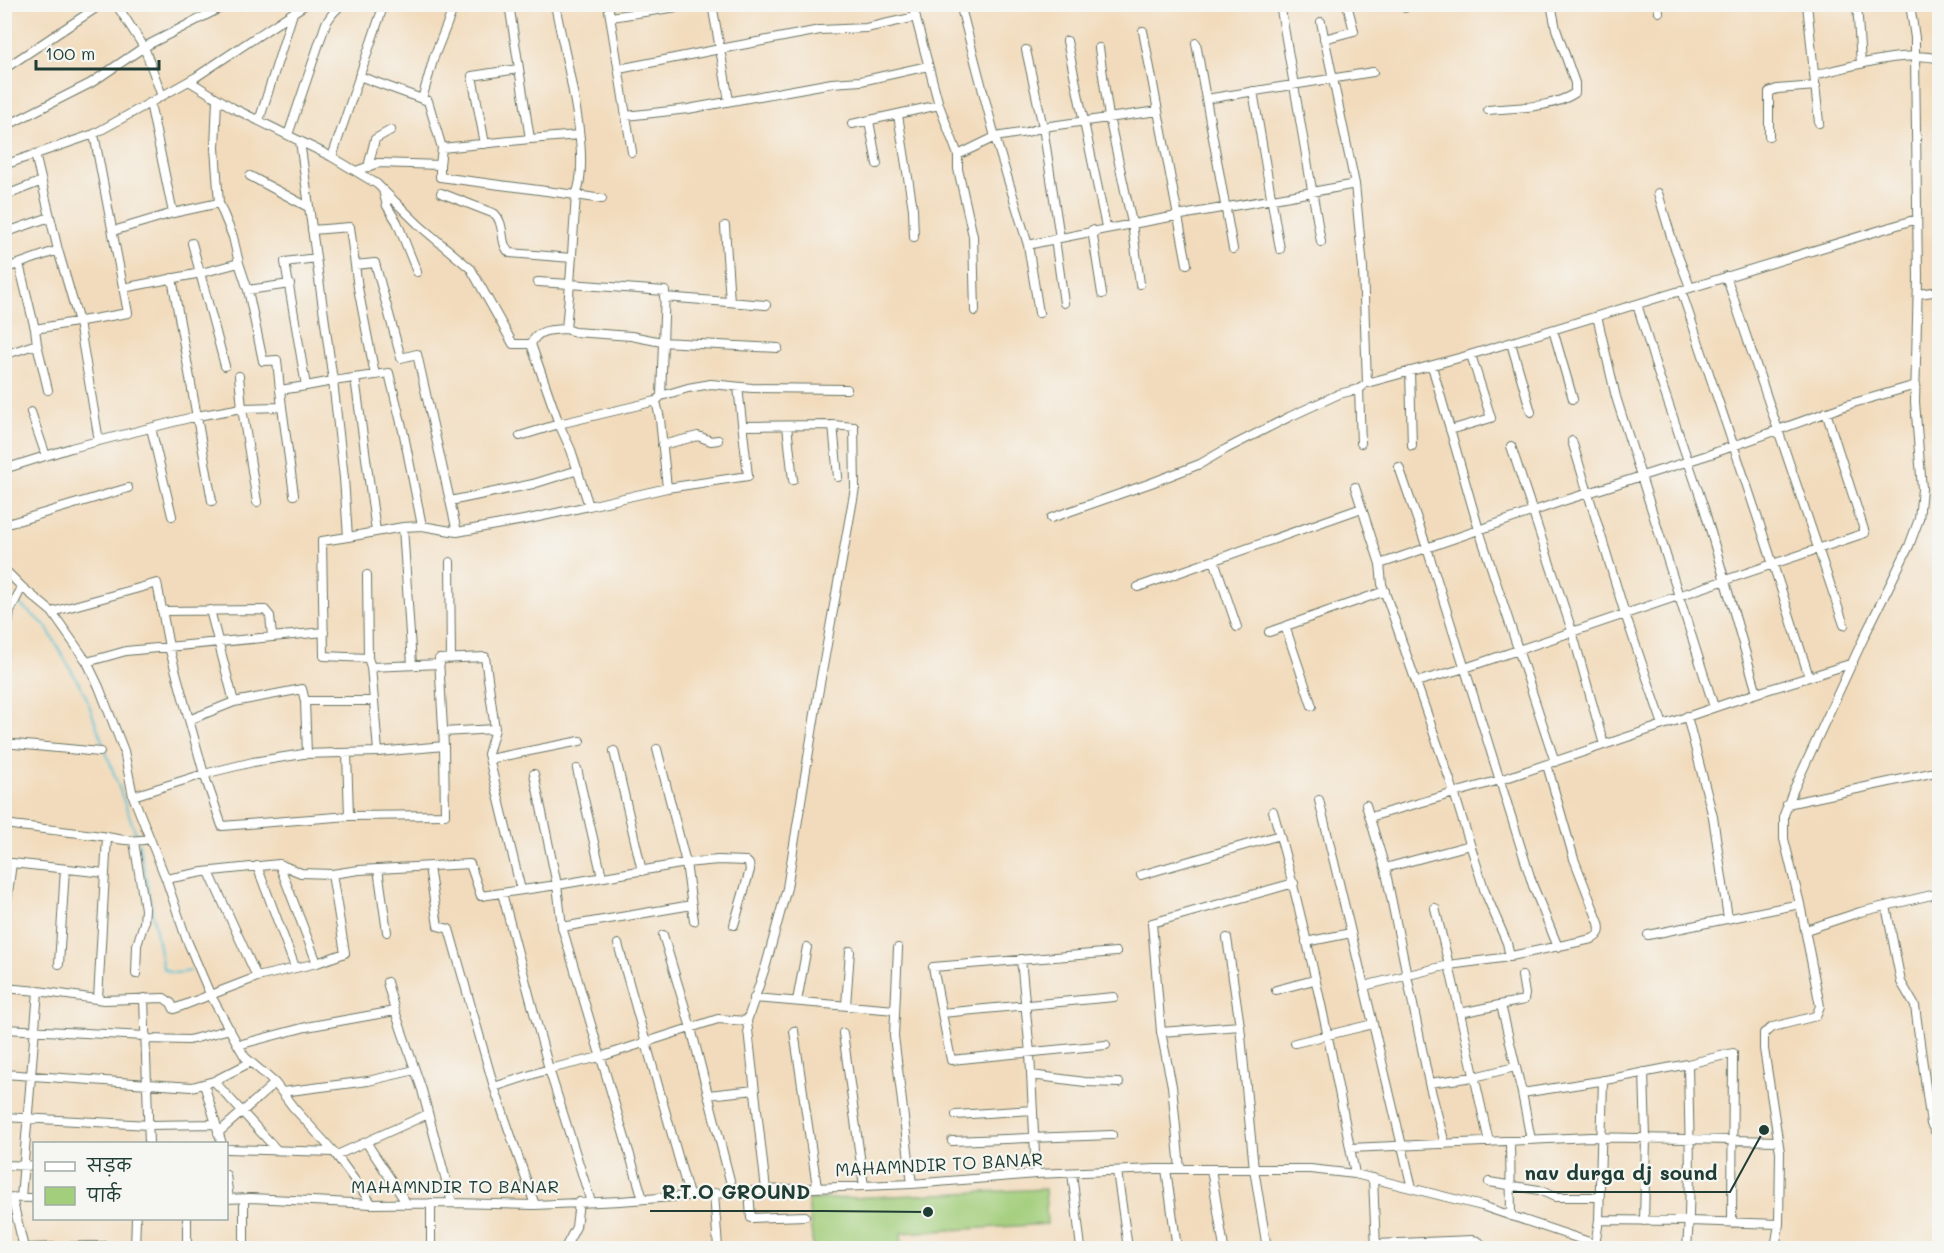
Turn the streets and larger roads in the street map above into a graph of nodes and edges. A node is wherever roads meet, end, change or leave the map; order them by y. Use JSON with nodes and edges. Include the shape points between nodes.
{"nodes":[{"id":1,"x":102,"y":4,"type":"edge"},
{"id":2,"x":116,"y":4,"type":"edge"},
{"id":3,"x":228,"y":4,"type":"edge"},
{"id":4,"x":306,"y":4,"type":"edge"},
{"id":5,"x":342,"y":4,"type":"edge"},
{"id":6,"x":384,"y":4,"type":"edge"},
{"id":7,"x":455,"y":4,"type":"edge"},
{"id":8,"x":509,"y":4,"type":"edge"},
{"id":9,"x":555,"y":4,"type":"edge"},
{"id":10,"x":608,"y":4,"type":"edge"},
{"id":11,"x":697,"y":4,"type":"edge"},
{"id":12,"x":712,"y":4,"type":"edge"},
{"id":13,"x":912,"y":4,"type":"edge"},
{"id":14,"x":960,"y":4,"type":"edge"},
{"id":15,"x":1280,"y":4,"type":"edge"},
{"id":16,"x":1347,"y":4,"type":"edge"},
{"id":17,"x":1551,"y":4,"type":"edge"},
{"id":18,"x":1807,"y":4,"type":"edge"},
{"id":19,"x":1857,"y":4,"type":"edge"},
{"id":20,"x":1910,"y":4,"type":"edge"},
{"id":21,"x":293,"y":13,"type":"junction"},
{"id":22,"x":611,"y":17,"type":"junction"},
{"id":23,"x":916,"y":17,"type":"junction"},
{"id":24,"x":1321,"y":22,"type":"dead end"},
{"id":25,"x":1143,"y":31,"type":"dead end"},
{"id":26,"x":1324,"y":39,"type":"junction"},
{"id":27,"x":1067,"y":41,"type":"dead end"},
{"id":28,"x":1196,"y":43,"type":"dead end"},
{"id":29,"x":144,"y":47,"type":"junction"},
{"id":30,"x":1099,"y":48,"type":"dead end"},
{"id":31,"x":720,"y":49,"type":"junction"},
{"id":32,"x":1026,"y":50,"type":"dead end"},
{"id":33,"x":1915,"y":56,"type":"junction"},
{"id":34,"x":1940,"y":59,"type":"edge"},
{"id":35,"x":1861,"y":64,"type":"junction"},
{"id":36,"x":928,"y":66,"type":"junction"},
{"id":37,"x":4,"y":69,"type":"edge"},
{"id":38,"x":518,"y":69,"type":"junction"},
{"id":39,"x":619,"y":69,"type":"junction"},
{"id":40,"x":1373,"y":72,"type":"dead end"},
{"id":41,"x":1815,"y":75,"type":"junction"},
{"id":42,"x":359,"y":76,"type":"junction"},
{"id":43,"x":1332,"y":79,"type":"junction"},
{"id":44,"x":189,"y":81,"type":"junction"},
{"id":45,"x":1294,"y":84,"type":"junction"},
{"id":46,"x":1816,"y":86,"type":"junction"},
{"id":47,"x":1253,"y":91,"type":"junction"},
{"id":48,"x":162,"y":96,"type":"junction"},
{"id":49,"x":218,"y":99,"type":"junction"},
{"id":50,"x":422,"y":99,"type":"junction"},
{"id":51,"x":1206,"y":99,"type":"junction"},
{"id":52,"x":729,"y":101,"type":"junction"},
{"id":53,"x":150,"y":103,"type":"junction"},
{"id":54,"x":939,"y":105,"type":"junction"},
{"id":55,"x":1488,"y":110,"type":"dead end"},
{"id":56,"x":1158,"y":111,"type":"junction"},
{"id":57,"x":898,"y":115,"type":"junction"},
{"id":58,"x":626,"y":116,"type":"junction"},
{"id":59,"x":1109,"y":117,"type":"junction"},
{"id":60,"x":259,"y":121,"type":"junction"},
{"id":61,"x":869,"y":121,"type":"junction"},
{"id":62,"x":1083,"y":121,"type":"junction"},
{"id":63,"x":1819,"y":123,"type":"dead end"},
{"id":64,"x":852,"y":124,"type":"dead end"},
{"id":65,"x":4,"y":127,"type":"edge"},
{"id":66,"x":1043,"y":127,"type":"junction"},
{"id":67,"x":391,"y":130,"type":"dead end"},
{"id":68,"x":94,"y":134,"type":"junction"},
{"id":69,"x":288,"y":135,"type":"junction"},
{"id":70,"x":579,"y":135,"type":"junction"},
{"id":71,"x":1769,"y":136,"type":"dead end"},
{"id":72,"x":995,"y":137,"type":"junction"},
{"id":73,"x":530,"y":139,"type":"junction"},
{"id":74,"x":300,"y":141,"type":"junction"},
{"id":75,"x":485,"y":144,"type":"junction"},
{"id":76,"x":442,"y":148,"type":"junction"},
{"id":77,"x":632,"y":152,"type":"dead end"},
{"id":78,"x":35,"y":154,"type":"junction"},
{"id":79,"x":958,"y":155,"type":"junction"},
{"id":80,"x":332,"y":157,"type":"junction"},
{"id":81,"x":877,"y":164,"type":"dead end"},
{"id":82,"x":4,"y":165,"type":"edge"},
{"id":83,"x":440,"y":165,"type":"junction"},
{"id":84,"x":368,"y":167,"type":"junction"},
{"id":85,"x":356,"y":171,"type":"junction"},
{"id":86,"x":250,"y":176,"type":"dead end"},
{"id":87,"x":42,"y":181,"type":"junction"},
{"id":88,"x":1355,"y":184,"type":"junction"},
{"id":89,"x":383,"y":189,"type":"junction"},
{"id":90,"x":441,"y":192,"type":"dead end"},
{"id":91,"x":1313,"y":192,"type":"junction"},
{"id":92,"x":1658,"y":194,"type":"dead end"},
{"id":93,"x":576,"y":195,"type":"junction"},
{"id":94,"x":4,"y":196,"type":"edge"},
{"id":95,"x":602,"y":199,"type":"dead end"},
{"id":96,"x":1273,"y":200,"type":"junction"},
{"id":97,"x":219,"y":203,"type":"junction"},
{"id":98,"x":308,"y":207,"type":"junction"},
{"id":99,"x":1227,"y":208,"type":"junction"},
{"id":100,"x":172,"y":213,"type":"junction"},
{"id":101,"x":1178,"y":216,"type":"junction"},
{"id":102,"x":50,"y":218,"type":"junction"},
{"id":103,"x":1917,"y":219,"type":"junction"},
{"id":104,"x":1132,"y":223,"type":"junction"},
{"id":105,"x":725,"y":226,"type":"dead end"},
{"id":106,"x":1106,"y":227,"type":"junction"},
{"id":107,"x":312,"y":230,"type":"junction"},
{"id":108,"x":1092,"y":230,"type":"junction"},
{"id":109,"x":113,"y":231,"type":"junction"},
{"id":110,"x":4,"y":233,"type":"edge"},
{"id":111,"x":914,"y":237,"type":"dead end"},
{"id":112,"x":1057,"y":238,"type":"junction"},
{"id":113,"x":1321,"y":242,"type":"dead end"},
{"id":114,"x":192,"y":243,"type":"dead end"},
{"id":115,"x":1028,"y":244,"type":"junction"},
{"id":116,"x":1233,"y":249,"type":"dead end"},
{"id":117,"x":1280,"y":249,"type":"dead end"},
{"id":118,"x":58,"y":250,"type":"junction"},
{"id":119,"x":316,"y":258,"type":"junction"},
{"id":120,"x":572,"y":258,"type":"junction"},
{"id":121,"x":239,"y":263,"type":"junction"},
{"id":122,"x":19,"y":264,"type":"junction"},
{"id":123,"x":1187,"y":264,"type":"dead end"},
{"id":124,"x":355,"y":265,"type":"junction"},
{"id":125,"x":4,"y":269,"type":"edge"},
{"id":126,"x":201,"y":273,"type":"junction"},
{"id":127,"x":417,"y":273,"type":"dead end"},
{"id":128,"x":1726,"y":276,"type":"junction"},
{"id":129,"x":172,"y":278,"type":"junction"},
{"id":130,"x":538,"y":282,"type":"dead end"},
{"id":131,"x":290,"y":284,"type":"junction"},
{"id":132,"x":570,"y":284,"type":"junction"},
{"id":133,"x":1140,"y":284,"type":"dead end"},
{"id":134,"x":123,"y":288,"type":"junction"},
{"id":135,"x":1685,"y":289,"type":"junction"},
{"id":136,"x":248,"y":290,"type":"junction"},
{"id":137,"x":1940,"y":291,"type":"edge"},
{"id":138,"x":1102,"y":294,"type":"dead end"},
{"id":139,"x":1918,"y":294,"type":"junction"},
{"id":140,"x":664,"y":297,"type":"junction"},
{"id":141,"x":730,"y":302,"type":"junction"},
{"id":142,"x":1064,"y":303,"type":"dead end"},
{"id":143,"x":1637,"y":304,"type":"junction"},
{"id":144,"x":766,"y":305,"type":"dead end"},
{"id":145,"x":975,"y":311,"type":"dead end"},
{"id":146,"x":1039,"y":314,"type":"dead end"},
{"id":147,"x":1598,"y":316,"type":"junction"},
{"id":148,"x":79,"y":322,"type":"junction"},
{"id":149,"x":566,"y":328,"type":"junction"},
{"id":150,"x":35,"y":329,"type":"junction"},
{"id":151,"x":1553,"y":330,"type":"junction"},
{"id":152,"x":662,"y":342,"type":"junction"},
{"id":153,"x":1511,"y":343,"type":"junction"},
{"id":154,"x":38,"y":344,"type":"junction"},
{"id":155,"x":531,"y":344,"type":"junction"},
{"id":156,"x":778,"y":348,"type":"dead end"},
{"id":157,"x":4,"y":355,"type":"edge"},
{"id":158,"x":1471,"y":355,"type":"junction"},
{"id":159,"x":225,"y":366,"type":"dead end"},
{"id":160,"x":1432,"y":366,"type":"junction"},
{"id":161,"x":1410,"y":371,"type":"junction"},
{"id":162,"x":375,"y":375,"type":"junction"},
{"id":163,"x":239,"y":376,"type":"dead end"},
{"id":164,"x":355,"y":378,"type":"junction"},
{"id":165,"x":333,"y":381,"type":"junction"},
{"id":166,"x":1367,"y":383,"type":"junction"},
{"id":167,"x":1916,"y":385,"type":"junction"},
{"id":168,"x":306,"y":386,"type":"junction"},
{"id":169,"x":738,"y":387,"type":"junction"},
{"id":170,"x":1359,"y":389,"type":"junction"},
{"id":171,"x":48,"y":390,"type":"dead end"},
{"id":172,"x":280,"y":390,"type":"junction"},
{"id":173,"x":847,"y":390,"type":"dead end"},
{"id":174,"x":658,"y":398,"type":"junction"},
{"id":175,"x":1573,"y":399,"type":"dead end"},
{"id":176,"x":282,"y":407,"type":"junction"},
{"id":177,"x":242,"y":408,"type":"junction"},
{"id":178,"x":31,"y":412,"type":"dead end"},
{"id":179,"x":1531,"y":412,"type":"dead end"},
{"id":180,"x":1826,"y":412,"type":"junction"},
{"id":181,"x":197,"y":416,"type":"junction"},
{"id":182,"x":559,"y":424,"type":"junction"},
{"id":183,"x":833,"y":425,"type":"junction"},
{"id":184,"x":742,"y":426,"type":"junction"},
{"id":185,"x":788,"y":426,"type":"junction"},
{"id":186,"x":151,"y":428,"type":"junction"},
{"id":187,"x":1779,"y":429,"type":"junction"},
{"id":188,"x":1450,"y":430,"type":"junction"},
{"id":189,"x":520,"y":436,"type":"dead end"},
{"id":190,"x":718,"y":440,"type":"dead end"},
{"id":191,"x":99,"y":441,"type":"junction"},
{"id":192,"x":1572,"y":441,"type":"dead end"},
{"id":193,"x":1361,"y":443,"type":"dead end"},
{"id":194,"x":662,"y":445,"type":"junction"},
{"id":195,"x":1412,"y":446,"type":"dead end"},
{"id":196,"x":1511,"y":446,"type":"dead end"},
{"id":197,"x":1734,"y":446,"type":"junction"},
{"id":198,"x":46,"y":456,"type":"junction"},
{"id":199,"x":1689,"y":461,"type":"junction"},
{"id":200,"x":1399,"y":467,"type":"dead end"},
{"id":201,"x":4,"y":469,"type":"edge"},
{"id":202,"x":578,"y":470,"type":"junction"},
{"id":203,"x":1640,"y":476,"type":"junction"},
{"id":204,"x":838,"y":477,"type":"dead end"},
{"id":205,"x":793,"y":480,"type":"dead end"},
{"id":206,"x":1355,"y":487,"type":"dead end"},
{"id":207,"x":128,"y":488,"type":"dead end"},
{"id":208,"x":667,"y":488,"type":"junction"},
{"id":209,"x":1589,"y":493,"type":"junction"},
{"id":210,"x":294,"y":495,"type":"dead end"},
{"id":211,"x":212,"y":501,"type":"dead end"},
{"id":212,"x":450,"y":501,"type":"junction"},
{"id":213,"x":257,"y":502,"type":"dead end"},
{"id":214,"x":589,"y":506,"type":"junction"},
{"id":215,"x":1362,"y":508,"type":"junction"},
{"id":216,"x":1534,"y":511,"type":"junction"},
{"id":217,"x":171,"y":516,"type":"dead end"},
{"id":218,"x":1051,"y":518,"type":"dead end"},
{"id":219,"x":4,"y":525,"type":"edge"},
{"id":220,"x":422,"y":526,"type":"junction"},
{"id":221,"x":403,"y":527,"type":"junction"},
{"id":222,"x":1479,"y":530,"type":"junction"},
{"id":223,"x":376,"y":531,"type":"junction"},
{"id":224,"x":457,"y":532,"type":"junction"},
{"id":225,"x":348,"y":537,"type":"junction"},
{"id":226,"x":1427,"y":548,"type":"junction"},
{"id":227,"x":1819,"y":549,"type":"junction"},
{"id":228,"x":1214,"y":560,"type":"junction"},
{"id":229,"x":450,"y":562,"type":"dead end"},
{"id":230,"x":1380,"y":564,"type":"junction"},
{"id":231,"x":1774,"y":564,"type":"junction"},
{"id":232,"x":4,"y":568,"type":"edge"},
{"id":233,"x":367,"y":574,"type":"dead end"},
{"id":234,"x":1725,"y":580,"type":"junction"},
{"id":235,"x":22,"y":587,"type":"junction"},
{"id":236,"x":1138,"y":587,"type":"dead end"},
{"id":237,"x":1385,"y":591,"type":"junction"},
{"id":238,"x":1680,"y":596,"type":"junction"},
{"id":239,"x":210,"y":610,"type":"junction"},
{"id":240,"x":162,"y":611,"type":"junction"},
{"id":241,"x":51,"y":612,"type":"junction"},
{"id":242,"x":1625,"y":614,"type":"junction"},
{"id":243,"x":1844,"y":625,"type":"dead end"},
{"id":244,"x":1286,"y":626,"type":"junction"},
{"id":245,"x":1238,"y":627,"type":"dead end"},
{"id":246,"x":1572,"y":631,"type":"junction"},
{"id":247,"x":324,"y":632,"type":"junction"},
{"id":248,"x":1269,"y":632,"type":"dead end"},
{"id":249,"x":272,"y":636,"type":"junction"},
{"id":250,"x":218,"y":643,"type":"junction"},
{"id":251,"x":169,"y":647,"type":"junction"},
{"id":252,"x":1518,"y":649,"type":"junction"},
{"id":253,"x":4,"y":654,"type":"edge"},
{"id":254,"x":368,"y":658,"type":"junction"},
{"id":255,"x":451,"y":658,"type":"junction"},
{"id":256,"x":87,"y":662,"type":"junction"},
{"id":257,"x":1853,"y":663,"type":"junction"},
{"id":258,"x":440,"y":664,"type":"junction"},
{"id":259,"x":412,"y":665,"type":"junction"},
{"id":260,"x":371,"y":667,"type":"junction"},
{"id":261,"x":1465,"y":668,"type":"junction"},
{"id":262,"x":1809,"y":677,"type":"junction"},
{"id":263,"x":1416,"y":682,"type":"junction"},
{"id":264,"x":1757,"y":693,"type":"junction"},
{"id":265,"x":305,"y":701,"type":"junction"},
{"id":266,"x":375,"y":701,"type":"junction"},
{"id":267,"x":234,"y":702,"type":"junction"},
{"id":268,"x":1312,"y":706,"type":"dead end"},
{"id":269,"x":1714,"y":707,"type":"junction"},
{"id":270,"x":1687,"y":716,"type":"junction"},
{"id":271,"x":189,"y":720,"type":"junction"},
{"id":272,"x":1663,"y":725,"type":"junction"},
{"id":273,"x":495,"y":729,"type":"junction"},
{"id":274,"x":443,"y":732,"type":"junction"},
{"id":275,"x":580,"y":741,"type":"dead end"},
{"id":276,"x":4,"y":743,"type":"edge"},
{"id":277,"x":1604,"y":745,"type":"junction"},
{"id":278,"x":444,"y":746,"type":"junction"},
{"id":279,"x":657,"y":748,"type":"dead end"},
{"id":280,"x":614,"y":751,"type":"dead end"},
{"id":281,"x":100,"y":752,"type":"dead end"},
{"id":282,"x":378,"y":752,"type":"junction"},
{"id":283,"x":347,"y":753,"type":"junction"},
{"id":284,"x":307,"y":754,"type":"junction"},
{"id":285,"x":489,"y":759,"type":"junction"},
{"id":286,"x":1551,"y":763,"type":"junction"},
{"id":287,"x":577,"y":768,"type":"dead end"},
{"id":288,"x":1940,"y":771,"type":"edge"},
{"id":289,"x":204,"y":774,"type":"junction"},
{"id":290,"x":534,"y":774,"type":"dead end"},
{"id":291,"x":1500,"y":780,"type":"junction"},
{"id":292,"x":1453,"y":794,"type":"junction"},
{"id":293,"x":132,"y":796,"type":"junction"},
{"id":294,"x":1319,"y":800,"type":"dead end"},
{"id":295,"x":1787,"y":804,"type":"junction"},
{"id":296,"x":1366,"y":806,"type":"dead end"},
{"id":297,"x":1274,"y":811,"type":"dead end"},
{"id":298,"x":349,"y":816,"type":"junction"},
{"id":299,"x":1370,"y":817,"type":"junction"},
{"id":300,"x":4,"y":824,"type":"edge"},
{"id":301,"x":1280,"y":835,"type":"junction"},
{"id":302,"x":107,"y":837,"type":"junction"},
{"id":303,"x":150,"y":838,"type":"junction"},
{"id":304,"x":134,"y":842,"type":"junction"},
{"id":305,"x":1470,"y":846,"type":"junction"},
{"id":306,"x":686,"y":863,"type":"junction"},
{"id":307,"x":279,"y":864,"type":"junction"},
{"id":308,"x":257,"y":866,"type":"junction"},
{"id":309,"x":429,"y":867,"type":"junction"},
{"id":310,"x":1385,"y":868,"type":"junction"},
{"id":311,"x":65,"y":869,"type":"junction"},
{"id":312,"x":378,"y":869,"type":"junction"},
{"id":313,"x":642,"y":871,"type":"junction"},
{"id":314,"x":209,"y":872,"type":"junction"},
{"id":315,"x":105,"y":873,"type":"junction"},
{"id":316,"x":332,"y":874,"type":"junction"},
{"id":317,"x":1141,"y":875,"type":"dead end"},
{"id":318,"x":602,"y":877,"type":"junction"},
{"id":319,"x":166,"y":879,"type":"junction"},
{"id":320,"x":1294,"y":883,"type":"junction"},
{"id":321,"x":557,"y":885,"type":"junction"},
{"id":322,"x":521,"y":890,"type":"junction"},
{"id":323,"x":502,"y":893,"type":"junction"},
{"id":324,"x":1940,"y":893,"type":"edge"},
{"id":325,"x":1800,"y":904,"type":"junction"},
{"id":326,"x":692,"y":905,"type":"junction"},
{"id":327,"x":1886,"y":906,"type":"junction"},
{"id":328,"x":1436,"y":908,"type":"dead end"},
{"id":329,"x":1728,"y":918,"type":"junction"},
{"id":330,"x":694,"y":921,"type":"dead end"},
{"id":331,"x":4,"y":923,"type":"edge"},
{"id":332,"x":734,"y":925,"type":"dead end"},
{"id":333,"x":562,"y":927,"type":"junction"},
{"id":334,"x":1806,"y":930,"type":"junction"},
{"id":335,"x":387,"y":932,"type":"dead end"},
{"id":336,"x":1351,"y":933,"type":"junction"},
{"id":337,"x":1648,"y":934,"type":"dead end"},
{"id":338,"x":663,"y":935,"type":"dead end"},
{"id":339,"x":1227,"y":938,"type":"dead end"},
{"id":340,"x":1306,"y":942,"type":"junction"},
{"id":341,"x":618,"y":944,"type":"dead end"},
{"id":342,"x":807,"y":947,"type":"dead end"},
{"id":343,"x":1558,"y":947,"type":"junction"},
{"id":344,"x":898,"y":948,"type":"dead end"},
{"id":345,"x":850,"y":951,"type":"dead end"},
{"id":346,"x":1116,"y":952,"type":"dead end"},
{"id":347,"x":1510,"y":957,"type":"junction"},
{"id":348,"x":1020,"y":959,"type":"junction"},
{"id":349,"x":317,"y":963,"type":"junction"},
{"id":350,"x":59,"y":964,"type":"dead end"},
{"id":351,"x":1449,"y":966,"type":"junction"},
{"id":352,"x":295,"y":967,"type":"junction"},
{"id":353,"x":136,"y":974,"type":"dead end"},
{"id":354,"x":1408,"y":975,"type":"junction"},
{"id":355,"x":1522,"y":976,"type":"dead end"},
{"id":356,"x":257,"y":977,"type":"junction"},
{"id":357,"x":1314,"y":980,"type":"junction"},
{"id":358,"x":387,"y":982,"type":"dead end"},
{"id":359,"x":1364,"y":986,"type":"junction"},
{"id":360,"x":4,"y":988,"type":"edge"},
{"id":361,"x":1276,"y":990,"type":"dead end"},
{"id":362,"x":38,"y":991,"type":"junction"},
{"id":363,"x":210,"y":994,"type":"junction"},
{"id":364,"x":1114,"y":997,"type":"dead end"},
{"id":365,"x":144,"y":998,"type":"junction"},
{"id":366,"x":754,"y":998,"type":"junction"},
{"id":367,"x":98,"y":999,"type":"junction"},
{"id":368,"x":797,"y":1001,"type":"junction"},
{"id":369,"x":846,"y":1005,"type":"junction"},
{"id":370,"x":1501,"y":1005,"type":"junction"},
{"id":371,"x":1025,"y":1006,"type":"junction"},
{"id":372,"x":895,"y":1010,"type":"junction"},
{"id":373,"x":395,"y":1011,"type":"junction"},
{"id":374,"x":942,"y":1013,"type":"junction"},
{"id":375,"x":1460,"y":1013,"type":"junction"},
{"id":376,"x":747,"y":1021,"type":"junction"},
{"id":377,"x":1373,"y":1024,"type":"junction"},
{"id":378,"x":1240,"y":1026,"type":"junction"},
{"id":379,"x":691,"y":1028,"type":"junction"},
{"id":380,"x":4,"y":1029,"type":"edge"},
{"id":381,"x":230,"y":1029,"type":"junction"},
{"id":382,"x":794,"y":1031,"type":"dead end"},
{"id":383,"x":34,"y":1032,"type":"junction"},
{"id":384,"x":1161,"y":1032,"type":"junction"},
{"id":385,"x":843,"y":1033,"type":"dead end"},
{"id":386,"x":1327,"y":1036,"type":"junction"},
{"id":387,"x":146,"y":1038,"type":"junction"},
{"id":388,"x":646,"y":1042,"type":"junction"},
{"id":389,"x":1295,"y":1043,"type":"dead end"},
{"id":390,"x":238,"y":1045,"type":"junction"},
{"id":391,"x":1106,"y":1045,"type":"dead end"},
{"id":392,"x":1030,"y":1053,"type":"junction"},
{"id":393,"x":600,"y":1057,"type":"junction"},
{"id":394,"x":250,"y":1062,"type":"junction"},
{"id":395,"x":1688,"y":1064,"type":"junction"},
{"id":396,"x":1515,"y":1067,"type":"junction"},
{"id":397,"x":549,"y":1069,"type":"junction"},
{"id":398,"x":415,"y":1070,"type":"junction"},
{"id":399,"x":1644,"y":1072,"type":"junction"},
{"id":400,"x":4,"y":1074,"type":"edge"},
{"id":401,"x":1031,"y":1075,"type":"junction"},
{"id":402,"x":31,"y":1076,"type":"junction"},
{"id":403,"x":1474,"y":1077,"type":"junction"},
{"id":404,"x":1603,"y":1080,"type":"junction"},
{"id":405,"x":214,"y":1081,"type":"junction"},
{"id":406,"x":275,"y":1083,"type":"junction"},
{"id":407,"x":1119,"y":1083,"type":"dead end"},
{"id":408,"x":1429,"y":1083,"type":"junction"},
{"id":409,"x":204,"y":1084,"type":"junction"},
{"id":410,"x":148,"y":1085,"type":"junction"},
{"id":411,"x":494,"y":1087,"type":"junction"},
{"id":412,"x":755,"y":1090,"type":"junction"},
{"id":413,"x":282,"y":1092,"type":"junction"},
{"id":414,"x":1522,"y":1093,"type":"junction"},
{"id":415,"x":708,"y":1095,"type":"junction"},
{"id":416,"x":1033,"y":1110,"type":"junction"},
{"id":417,"x":242,"y":1113,"type":"junction"},
{"id":418,"x":428,"y":1114,"type":"junction"},
{"id":419,"x":956,"y":1115,"type":"dead end"},
{"id":420,"x":4,"y":1117,"type":"edge"},
{"id":421,"x":27,"y":1119,"type":"junction"},
{"id":422,"x":215,"y":1124,"type":"junction"},
{"id":423,"x":149,"y":1125,"type":"junction"},
{"id":424,"x":218,"y":1133,"type":"junction"},
{"id":425,"x":1940,"y":1133,"type":"edge"},
{"id":426,"x":1112,"y":1136,"type":"dead end"},
{"id":427,"x":1602,"y":1138,"type":"junction"},
{"id":428,"x":1646,"y":1138,"type":"junction"},
{"id":429,"x":1034,"y":1139,"type":"junction"},
{"id":430,"x":1690,"y":1139,"type":"junction"},
{"id":431,"x":1531,"y":1140,"type":"junction"},
{"id":432,"x":1732,"y":1140,"type":"junction"},
{"id":433,"x":952,"y":1141,"type":"dead end"},
{"id":434,"x":1510,"y":1141,"type":"junction"},
{"id":435,"x":1778,"y":1141,"type":"junction"},
{"id":436,"x":149,"y":1142,"type":"edge"},
{"id":437,"x":222,"y":1142,"type":"edge"},
{"id":438,"x":366,"y":1142,"type":"junction"},
{"id":439,"x":1489,"y":1142,"type":"junction"},
{"id":440,"x":1445,"y":1144,"type":"junction"},
{"id":441,"x":1401,"y":1146,"type":"junction"},
{"id":442,"x":1350,"y":1148,"type":"junction"},
{"id":443,"x":228,"y":1149,"type":"edge"},
{"id":444,"x":277,"y":1150,"type":"junction"},
{"id":445,"x":336,"y":1153,"type":"junction"},
{"id":446,"x":4,"y":1165,"type":"edge"},
{"id":447,"x":23,"y":1166,"type":"junction"},
{"id":448,"x":33,"y":1166,"type":"edge"},
{"id":449,"x":1166,"y":1169,"type":"junction"},
{"id":450,"x":1180,"y":1169,"type":"junction"},
{"id":451,"x":1211,"y":1169,"type":"junction"},
{"id":452,"x":1254,"y":1169,"type":"junction"},
{"id":453,"x":1117,"y":1171,"type":"junction"},
{"id":454,"x":1072,"y":1173,"type":"junction"},
{"id":455,"x":1036,"y":1174,"type":"junction"},
{"id":456,"x":1355,"y":1174,"type":"junction"},
{"id":457,"x":1373,"y":1178,"type":"junction"},
{"id":458,"x":1489,"y":1182,"type":"dead end"},
{"id":459,"x":912,"y":1184,"type":"junction"},
{"id":460,"x":864,"y":1186,"type":"junction"},
{"id":461,"x":1511,"y":1186,"type":"junction"},
{"id":462,"x":817,"y":1187,"type":"junction"},
{"id":463,"x":1412,"y":1188,"type":"junction"},
{"id":464,"x":766,"y":1190,"type":"junction"},
{"id":465,"x":749,"y":1191,"type":"junction"},
{"id":466,"x":734,"y":1192,"type":"junction"},
{"id":467,"x":714,"y":1193,"type":"junction"},
{"id":468,"x":689,"y":1195,"type":"junction"},
{"id":469,"x":12,"y":1197,"type":"edge"},
{"id":470,"x":1600,"y":1197,"type":"junction"},
{"id":471,"x":33,"y":1198,"type":"edge"},
{"id":472,"x":228,"y":1199,"type":"edge"},
{"id":473,"x":244,"y":1199,"type":"junction"},
{"id":474,"x":643,"y":1199,"type":"junction"},
{"id":475,"x":579,"y":1202,"type":"junction"},
{"id":476,"x":591,"y":1202,"type":"junction"},
{"id":477,"x":430,"y":1203,"type":"junction"},
{"id":478,"x":452,"y":1203,"type":"junction"},
{"id":479,"x":372,"y":1204,"type":"junction"},
{"id":480,"x":407,"y":1204,"type":"junction"},
{"id":481,"x":536,"y":1204,"type":"junction"},
{"id":482,"x":805,"y":1216,"type":"dead end"},
{"id":483,"x":1511,"y":1216,"type":"junction"},
{"id":484,"x":136,"y":1220,"type":"edge"},
{"id":485,"x":187,"y":1220,"type":"edge"},
{"id":486,"x":1599,"y":1220,"type":"junction"},
{"id":487,"x":1644,"y":1221,"type":"junction"},
{"id":488,"x":1689,"y":1221,"type":"junction"},
{"id":489,"x":1732,"y":1223,"type":"junction"},
{"id":490,"x":1779,"y":1224,"type":"junction"},
{"id":491,"x":1595,"y":1245,"type":"junction"},
{"id":492,"x":1376,"y":1246,"type":"edge"},
{"id":493,"x":88,"y":1247,"type":"edge"},
{"id":494,"x":135,"y":1247,"type":"edge"},
{"id":495,"x":187,"y":1247,"type":"edge"},
{"id":496,"x":244,"y":1248,"type":"edge"},
{"id":497,"x":431,"y":1248,"type":"edge"},
{"id":498,"x":565,"y":1248,"type":"edge"},
{"id":499,"x":718,"y":1248,"type":"edge"},
{"id":500,"x":1081,"y":1248,"type":"edge"},
{"id":501,"x":1128,"y":1248,"type":"edge"},
{"id":502,"x":1177,"y":1248,"type":"edge"},
{"id":503,"x":1224,"y":1248,"type":"edge"},
{"id":504,"x":1268,"y":1248,"type":"edge"},
{"id":505,"x":1483,"y":1248,"type":"edge"},
{"id":506,"x":1607,"y":1248,"type":"edge"},
{"id":507,"x":1687,"y":1248,"type":"edge"},
{"id":508,"x":1775,"y":1248,"type":"edge"}],
"edges":[{"from":1,"to":37,"type":"street"},
{"from":2,"to":29,"type":"street"},
{"from":3,"to":29,"type":"street"},
{"from":4,"to":21,"type":"street"},
{"from":5,"to":69,"type":"street","via":[[326,23]]},
{"from":6,"to":42,"type":"street"},
{"from":7,"to":50,"type":"street"},
{"from":8,"to":38,"type":"street"},
{"from":9,"to":70,"type":"street"},
{"from":10,"to":22,"type":"street"},
{"from":11,"to":22,"type":"street"},
{"from":12,"to":31,"type":"street"},
{"from":13,"to":23,"type":"street"},
{"from":14,"to":72,"type":"street"},
{"from":15,"to":45,"type":"street"},
{"from":16,"to":26,"type":"street","via":[[1354,31]]},
{"from":17,"to":55,"type":"street","via":[[1575,93],[1538,105]]},
{"from":18,"to":41,"type":"street"},
{"from":19,"to":35,"type":"street"},
{"from":20,"to":33,"type":"street"},
{"from":21,"to":44,"type":"street"},
{"from":21,"to":60,"type":"street"},
{"from":22,"to":39,"type":"street"},
{"from":23,"to":31,"type":"street"},
{"from":23,"to":36,"type":"street"},
{"from":24,"to":26,"type":"street"},
{"from":25,"to":56,"type":"street"},
{"from":26,"to":43,"type":"street"},
{"from":27,"to":62,"type":"street"},
{"from":28,"to":51,"type":"street"},
{"from":29,"to":48,"type":"street"},
{"from":29,"to":65,"type":"street","via":[[91,82]]},
{"from":30,"to":59,"type":"street"},
{"from":31,"to":39,"type":"street"},
{"from":31,"to":52,"type":"street"},
{"from":32,"to":66,"type":"street"},
{"from":33,"to":34,"type":"street"},
{"from":33,"to":35,"type":"street"},
{"from":33,"to":103,"type":"street"},
{"from":35,"to":41,"type":"street"},
{"from":36,"to":52,"type":"street","via":[[861,81],[832,82]]},
{"from":36,"to":54,"type":"street"},
{"from":38,"to":73,"type":"street"},
{"from":38,"to":75,"type":"street","via":[[472,76]]},
{"from":39,"to":58,"type":"street"},
{"from":40,"to":43,"type":"street"},
{"from":41,"to":46,"type":"street"},
{"from":42,"to":50,"type":"street"},
{"from":42,"to":80,"type":"street"},
{"from":43,"to":45,"type":"street"},
{"from":43,"to":88,"type":"street"},
{"from":44,"to":48,"type":"street"},
{"from":44,"to":49,"type":"street"},
{"from":45,"to":47,"type":"street"},
{"from":45,"to":91,"type":"street"},
{"from":46,"to":63,"type":"street"},
{"from":46,"to":71,"type":"street","via":[[1769,92]]},
{"from":47,"to":51,"type":"street"},
{"from":47,"to":96,"type":"street"},
{"from":48,"to":53,"type":"street"},
{"from":49,"to":60,"type":"street"},
{"from":49,"to":97,"type":"street","via":[[215,148]]},
{"from":50,"to":76,"type":"street","via":[[428,101]]},
{"from":51,"to":99,"type":"street"},
{"from":52,"to":58,"type":"street"},
{"from":53,"to":68,"type":"street"},
{"from":53,"to":100,"type":"street"},
{"from":54,"to":57,"type":"street"},
{"from":54,"to":79,"type":"street"},
{"from":56,"to":59,"type":"street"},
{"from":56,"to":101,"type":"street"},
{"from":57,"to":61,"type":"street"},
{"from":57,"to":111,"type":"street"},
{"from":58,"to":77,"type":"street"},
{"from":59,"to":62,"type":"street"},
{"from":59,"to":104,"type":"street"},
{"from":60,"to":69,"type":"street"},
{"from":61,"to":64,"type":"street"},
{"from":61,"to":81,"type":"street"},
{"from":62,"to":66,"type":"street"},
{"from":62,"to":106,"type":"street"},
{"from":66,"to":72,"type":"street"},
{"from":66,"to":112,"type":"street"},
{"from":67,"to":84,"type":"street","via":[[375,140]]},
{"from":68,"to":78,"type":"street"},
{"from":68,"to":109,"type":"street"},
{"from":69,"to":74,"type":"street"},
{"from":70,"to":73,"type":"street"},
{"from":70,"to":93,"type":"street","via":[[581,184]]},
{"from":72,"to":79,"type":"street"},
{"from":72,"to":115,"type":"street"},
{"from":73,"to":75,"type":"street"},
{"from":74,"to":80,"type":"street"},
{"from":74,"to":98,"type":"street"},
{"from":75,"to":76,"type":"street"},
{"from":76,"to":83,"type":"street"},
{"from":78,"to":82,"type":"street"},
{"from":78,"to":87,"type":"street"},
{"from":79,"to":145,"type":"street","via":[[973,236]]},
{"from":80,"to":85,"type":"street"},
{"from":83,"to":84,"type":"street","via":[[378,163]]},
{"from":83,"to":93,"type":"street","via":[[440,177]]},
{"from":84,"to":85,"type":"street"},
{"from":85,"to":89,"type":"street"},
{"from":86,"to":98,"type":"street"},
{"from":87,"to":94,"type":"street"},
{"from":87,"to":102,"type":"street"},
{"from":88,"to":91,"type":"street"},
{"from":88,"to":166,"type":"street"},
{"from":89,"to":127,"type":"street"},
{"from":89,"to":155,"type":"street","via":[[471,269],[513,344]]},
{"from":90,"to":120,"type":"street","via":[[495,214],[510,253]]},
{"from":91,"to":96,"type":"street"},
{"from":91,"to":113,"type":"street"},
{"from":92,"to":135,"type":"street"},
{"from":93,"to":95,"type":"street"},
{"from":93,"to":120,"type":"street"},
{"from":96,"to":99,"type":"street"},
{"from":96,"to":117,"type":"street"},
{"from":97,"to":100,"type":"street"},
{"from":97,"to":121,"type":"street"},
{"from":98,"to":107,"type":"street"},
{"from":99,"to":101,"type":"street"},
{"from":99,"to":116,"type":"street"},
{"from":100,"to":109,"type":"street"},
{"from":101,"to":104,"type":"street"},
{"from":101,"to":123,"type":"street"},
{"from":102,"to":110,"type":"street"},
{"from":102,"to":118,"type":"street"},
{"from":103,"to":128,"type":"street"},
{"from":103,"to":139,"type":"street"},
{"from":104,"to":106,"type":"street"},
{"from":104,"to":133,"type":"street"},
{"from":105,"to":141,"type":"street"},
{"from":106,"to":108,"type":"street"},
{"from":107,"to":119,"type":"street"},
{"from":107,"to":124,"type":"street","via":[[350,227]]},
{"from":108,"to":112,"type":"street"},
{"from":108,"to":138,"type":"street"},
{"from":109,"to":134,"type":"street"},
{"from":112,"to":115,"type":"street"},
{"from":112,"to":142,"type":"street"},
{"from":114,"to":126,"type":"street"},
{"from":115,"to":146,"type":"street"},
{"from":118,"to":122,"type":"street"},
{"from":118,"to":148,"type":"street"},
{"from":119,"to":131,"type":"street","via":[[285,262]]},
{"from":119,"to":165,"type":"street"},
{"from":120,"to":132,"type":"street"},
{"from":121,"to":126,"type":"street"},
{"from":121,"to":136,"type":"street"},
{"from":122,"to":125,"type":"street"},
{"from":122,"to":150,"type":"street"},
{"from":124,"to":162,"type":"street"},
{"from":124,"to":212,"type":"street","via":[[375,263],[401,358],[417,354]]},
{"from":126,"to":129,"type":"street"},
{"from":126,"to":159,"type":"street"},
{"from":128,"to":135,"type":"street"},
{"from":128,"to":187,"type":"street"},
{"from":129,"to":134,"type":"street"},
{"from":129,"to":181,"type":"street"},
{"from":130,"to":132,"type":"street"},
{"from":131,"to":136,"type":"street"},
{"from":131,"to":168,"type":"street"},
{"from":132,"to":140,"type":"street","via":[[665,291]]},
{"from":132,"to":149,"type":"street"},
{"from":134,"to":148,"type":"street","via":[[128,313]]},
{"from":135,"to":143,"type":"street"},
{"from":135,"to":197,"type":"street"},
{"from":136,"to":172,"type":"street","via":[[263,361],[277,360]]},
{"from":137,"to":139,"type":"street"},
{"from":139,"to":167,"type":"street"},
{"from":140,"to":141,"type":"street"},
{"from":140,"to":152,"type":"street"},
{"from":141,"to":144,"type":"street"},
{"from":143,"to":147,"type":"street"},
{"from":143,"to":199,"type":"street"},
{"from":147,"to":151,"type":"street"},
{"from":147,"to":203,"type":"street","via":[[1616,397]]},
{"from":148,"to":150,"type":"street"},
{"from":148,"to":191,"type":"street"},
{"from":149,"to":152,"type":"street"},
{"from":149,"to":155,"type":"street","via":[[545,330]]},
{"from":150,"to":154,"type":"street"},
{"from":151,"to":153,"type":"street"},
{"from":151,"to":175,"type":"street"},
{"from":152,"to":156,"type":"street"},
{"from":152,"to":174,"type":"street"},
{"from":153,"to":158,"type":"street"},
{"from":153,"to":179,"type":"street"},
{"from":154,"to":157,"type":"street"},
{"from":154,"to":171,"type":"street"},
{"from":155,"to":182,"type":"street"},
{"from":158,"to":160,"type":"street"},
{"from":158,"to":188,"type":"street","via":[[1491,418]]},
{"from":160,"to":161,"type":"street"},
{"from":160,"to":188,"type":"street"},
{"from":161,"to":166,"type":"street"},
{"from":161,"to":195,"type":"street"},
{"from":162,"to":164,"type":"street"},
{"from":162,"to":220,"type":"street","via":[[389,373]]},
{"from":163,"to":177,"type":"street"},
{"from":164,"to":165,"type":"street"},
{"from":164,"to":223,"type":"street"},
{"from":165,"to":168,"type":"street"},
{"from":165,"to":225,"type":"street"},
{"from":166,"to":170,"type":"street"},
{"from":167,"to":180,"type":"street"},
{"from":167,"to":257,"type":"street","via":[[1922,489],[1919,519]]},
{"from":168,"to":172,"type":"street"},
{"from":169,"to":173,"type":"street"},
{"from":169,"to":174,"type":"street","via":[[711,384]]},
{"from":169,"to":184,"type":"street"},
{"from":170,"to":193,"type":"street"},
{"from":170,"to":218,"type":"street","via":[[1289,417],[1200,464]]},
{"from":172,"to":176,"type":"street"},
{"from":174,"to":182,"type":"street"},
{"from":174,"to":194,"type":"street"},
{"from":176,"to":177,"type":"street"},
{"from":176,"to":210,"type":"street"},
{"from":177,"to":181,"type":"street"},
{"from":177,"to":213,"type":"street"},
{"from":178,"to":198,"type":"street"},
{"from":180,"to":187,"type":"street"},
{"from":180,"to":227,"type":"street","via":[[1865,533]]},
{"from":181,"to":186,"type":"street"},
{"from":181,"to":211,"type":"street"},
{"from":182,"to":189,"type":"street"},
{"from":182,"to":202,"type":"street"},
{"from":183,"to":185,"type":"street"},
{"from":183,"to":204,"type":"street"},
{"from":183,"to":366,"type":"street","via":[[854,427],[855,488],[787,888]]},
{"from":184,"to":185,"type":"street"},
{"from":184,"to":208,"type":"street","via":[[748,476]]},
{"from":185,"to":205,"type":"street"},
{"from":186,"to":191,"type":"street"},
{"from":186,"to":217,"type":"street"},
{"from":187,"to":197,"type":"street"},
{"from":187,"to":227,"type":"street"},
{"from":188,"to":222,"type":"street"},
{"from":190,"to":194,"type":"street","via":[[698,436]]},
{"from":191,"to":198,"type":"street"},
{"from":192,"to":209,"type":"street"},
{"from":194,"to":208,"type":"street"},
{"from":196,"to":216,"type":"street"},
{"from":197,"to":199,"type":"street"},
{"from":197,"to":231,"type":"street"},
{"from":198,"to":201,"type":"street"},
{"from":199,"to":203,"type":"street"},
{"from":199,"to":234,"type":"street"},
{"from":200,"to":226,"type":"street"},
{"from":202,"to":212,"type":"street"},
{"from":202,"to":214,"type":"street"},
{"from":203,"to":209,"type":"street"},
{"from":203,"to":238,"type":"street"},
{"from":206,"to":215,"type":"street"},
{"from":207,"to":219,"type":"street"},
{"from":208,"to":214,"type":"street"},
{"from":209,"to":216,"type":"street"},
{"from":209,"to":242,"type":"street"},
{"from":212,"to":224,"type":"street"},
{"from":214,"to":224,"type":"street"},
{"from":215,"to":228,"type":"street"},
{"from":215,"to":230,"type":"street"},
{"from":216,"to":222,"type":"street"},
{"from":216,"to":246,"type":"street"},
{"from":220,"to":221,"type":"street"},
{"from":220,"to":224,"type":"street"},
{"from":221,"to":223,"type":"street"},
{"from":221,"to":259,"type":"street"},
{"from":222,"to":226,"type":"street"},
{"from":222,"to":252,"type":"street"},
{"from":223,"to":225,"type":"street"},
{"from":225,"to":247,"type":"street","via":[[321,541]]},
{"from":226,"to":230,"type":"street"},
{"from":226,"to":261,"type":"street"},
{"from":227,"to":231,"type":"street"},
{"from":227,"to":243,"type":"street"},
{"from":228,"to":236,"type":"street"},
{"from":228,"to":245,"type":"street"},
{"from":229,"to":255,"type":"street"},
{"from":230,"to":237,"type":"street"},
{"from":231,"to":234,"type":"street"},
{"from":231,"to":262,"type":"street"},
{"from":232,"to":235,"type":"street"},
{"from":233,"to":254,"type":"street"},
{"from":234,"to":238,"type":"street"},
{"from":234,"to":264,"type":"street"},
{"from":235,"to":241,"type":"street"},
{"from":235,"to":253,"type":"street","via":[[10,611]]},
{"from":237,"to":244,"type":"street"},
{"from":237,"to":263,"type":"street"},
{"from":238,"to":242,"type":"street"},
{"from":238,"to":269,"type":"street"},
{"from":239,"to":240,"type":"street"},
{"from":239,"to":249,"type":"street","via":[[265,610],[270,616]]},
{"from":239,"to":250,"type":"street"},
{"from":240,"to":241,"type":"street","via":[[157,584]]},
{"from":240,"to":251,"type":"street"},
{"from":241,"to":256,"type":"street"},
{"from":242,"to":246,"type":"street"},
{"from":242,"to":272,"type":"street"},
{"from":244,"to":248,"type":"street"},
{"from":244,"to":268,"type":"street"},
{"from":246,"to":252,"type":"street"},
{"from":246,"to":277,"type":"street"},
{"from":247,"to":249,"type":"street"},
{"from":247,"to":254,"type":"street","via":[[324,656]]},
{"from":249,"to":250,"type":"street"},
{"from":250,"to":251,"type":"street"},
{"from":250,"to":267,"type":"street"},
{"from":251,"to":256,"type":"street","via":[[126,651]]},
{"from":251,"to":271,"type":"street"},
{"from":252,"to":261,"type":"street"},
{"from":252,"to":286,"type":"street"},
{"from":254,"to":260,"type":"street"},
{"from":255,"to":258,"type":"street","via":[[439,659]]},
{"from":255,"to":273,"type":"street","via":[[485,657]]},
{"from":256,"to":293,"type":"street","via":[[124,751]]},
{"from":257,"to":262,"type":"street"},
{"from":257,"to":295,"type":"street"},
{"from":258,"to":259,"type":"street"},
{"from":258,"to":274,"type":"street"},
{"from":259,"to":260,"type":"street"},
{"from":260,"to":266,"type":"street"},
{"from":261,"to":263,"type":"street"},
{"from":261,"to":291,"type":"street"},
{"from":262,"to":264,"type":"street"},
{"from":263,"to":292,"type":"street"},
{"from":264,"to":269,"type":"street"},
{"from":265,"to":266,"type":"street"},
{"from":265,"to":267,"type":"street","via":[[302,689]]},
{"from":265,"to":284,"type":"street"},
{"from":266,"to":282,"type":"street"},
{"from":267,"to":271,"type":"street"},
{"from":269,"to":270,"type":"street"},
{"from":270,"to":272,"type":"street"},
{"from":270,"to":329,"type":"street","via":[[1713,817]]},
{"from":271,"to":289,"type":"street"},
{"from":272,"to":277,"type":"street"},
{"from":273,"to":274,"type":"street"},
{"from":273,"to":285,"type":"street"},
{"from":274,"to":278,"type":"street"},
{"from":275,"to":285,"type":"street"},
{"from":276,"to":281,"type":"street"},
{"from":277,"to":286,"type":"street"},
{"from":278,"to":282,"type":"street"},
{"from":278,"to":298,"type":"street","via":[[445,815]]},
{"from":279,"to":306,"type":"street"},
{"from":280,"to":313,"type":"street"},
{"from":282,"to":283,"type":"street"},
{"from":283,"to":284,"type":"street"},
{"from":283,"to":298,"type":"street"},
{"from":284,"to":289,"type":"street"},
{"from":285,"to":322,"type":"street"},
{"from":286,"to":291,"type":"street"},
{"from":286,"to":343,"type":"street","via":[[1574,860],[1600,927],[1598,936],[1592,939]]},
{"from":287,"to":318,"type":"street"},
{"from":288,"to":295,"type":"street"},
{"from":289,"to":293,"type":"street"},
{"from":289,"to":298,"type":"street","via":[[222,826]]},
{"from":290,"to":321,"type":"street"},
{"from":291,"to":292,"type":"street"},
{"from":291,"to":343,"type":"street","via":[[1533,886]]},
{"from":292,"to":299,"type":"street"},
{"from":292,"to":305,"type":"street"},
{"from":293,"to":303,"type":"street"},
{"from":294,"to":336,"type":"street"},
{"from":295,"to":325,"type":"street","via":[[1784,838]]},
{"from":296,"to":299,"type":"street"},
{"from":297,"to":301,"type":"street"},
{"from":299,"to":310,"type":"street"},
{"from":300,"to":302,"type":"street"},
{"from":301,"to":317,"type":"street"},
{"from":301,"to":320,"type":"street"},
{"from":302,"to":304,"type":"street"},
{"from":302,"to":315,"type":"street"},
{"from":303,"to":304,"type":"street"},
{"from":303,"to":319,"type":"street"},
{"from":304,"to":353,"type":"street","via":[[145,909]]},
{"from":305,"to":310,"type":"street"},
{"from":305,"to":347,"type":"street"},
{"from":306,"to":313,"type":"street"},
{"from":306,"to":326,"type":"street"},
{"from":306,"to":332,"type":"street","via":[[740,860],[749,864]]},
{"from":307,"to":308,"type":"street"},
{"from":307,"to":316,"type":"street","via":[[301,873]]},
{"from":307,"to":349,"type":"street"},
{"from":308,"to":314,"type":"street"},
{"from":308,"to":352,"type":"street"},
{"from":309,"to":312,"type":"street"},
{"from":309,"to":323,"type":"street","via":[[470,864],[481,896]]},
{"from":309,"to":411,"type":"street","via":[[438,926],[449,929]]},
{"from":310,"to":354,"type":"street"},
{"from":311,"to":315,"type":"street"},
{"from":311,"to":331,"type":"street","via":[[12,863]]},
{"from":311,"to":350,"type":"street"},
{"from":312,"to":316,"type":"street"},
{"from":312,"to":335,"type":"street"},
{"from":313,"to":318,"type":"street"},
{"from":314,"to":319,"type":"street"},
{"from":314,"to":356,"type":"street"},
{"from":315,"to":367,"type":"street"},
{"from":316,"to":349,"type":"street","via":[[345,953]]},
{"from":318,"to":321,"type":"street"},
{"from":319,"to":363,"type":"street"},
{"from":320,"to":340,"type":"street"},
{"from":320,"to":384,"type":"street","via":[[1152,923]]},
{"from":321,"to":322,"type":"street"},
{"from":321,"to":333,"type":"street"},
{"from":322,"to":323,"type":"street"},
{"from":323,"to":397,"type":"street"},
{"from":324,"to":327,"type":"street"},
{"from":325,"to":329,"type":"street"},
{"from":325,"to":334,"type":"street"},
{"from":326,"to":330,"type":"street"},
{"from":326,"to":333,"type":"street"},
{"from":327,"to":334,"type":"street"},
{"from":327,"to":425,"type":"street","via":[[1901,982],[1915,1006],[1931,1124]]},
{"from":328,"to":351,"type":"street"},
{"from":329,"to":337,"type":"street"},
{"from":333,"to":393,"type":"street"},
{"from":334,"to":435,"type":"street","via":[[1819,1013],[1768,1029],[1763,1039]]},
{"from":336,"to":340,"type":"street"},
{"from":336,"to":359,"type":"street"},
{"from":338,"to":379,"type":"street"},
{"from":339,"to":378,"type":"street"},
{"from":340,"to":357,"type":"street"},
{"from":341,"to":388,"type":"street"},
{"from":342,"to":368,"type":"street"},
{"from":343,"to":347,"type":"street"},
{"from":344,"to":372,"type":"street"},
{"from":345,"to":369,"type":"street"},
{"from":346,"to":348,"type":"street"},
{"from":347,"to":351,"type":"street"},
{"from":348,"to":371,"type":"street"},
{"from":348,"to":374,"type":"street","via":[[933,967]]},
{"from":349,"to":352,"type":"street"},
{"from":351,"to":354,"type":"street"},
{"from":351,"to":375,"type":"street"},
{"from":352,"to":356,"type":"street"},
{"from":354,"to":359,"type":"street"},
{"from":354,"to":408,"type":"street"},
{"from":355,"to":370,"type":"street","via":[[1524,1000]]},
{"from":356,"to":363,"type":"street"},
{"from":357,"to":361,"type":"street"},
{"from":357,"to":386,"type":"street"},
{"from":358,"to":373,"type":"street"},
{"from":359,"to":377,"type":"street"},
{"from":360,"to":362,"type":"street"},
{"from":362,"to":367,"type":"street"},
{"from":362,"to":383,"type":"street"},
{"from":363,"to":365,"type":"street","via":[[174,1009],[165,998]]},
{"from":363,"to":381,"type":"street"},
{"from":364,"to":371,"type":"street"},
{"from":365,"to":367,"type":"street"},
{"from":365,"to":387,"type":"street"},
{"from":366,"to":368,"type":"street"},
{"from":366,"to":376,"type":"street"},
{"from":368,"to":369,"type":"street"},
{"from":369,"to":372,"type":"street"},
{"from":370,"to":375,"type":"street"},
{"from":370,"to":396,"type":"street"},
{"from":371,"to":374,"type":"street"},
{"from":371,"to":392,"type":"street"},
{"from":372,"to":459,"type":"street","via":[[894,1036]]},
{"from":373,"to":390,"type":"street","via":[[306,1027]]},
{"from":373,"to":398,"type":"street"},
{"from":374,"to":392,"type":"street","via":[[951,1060]]},
{"from":375,"to":403,"type":"street"},
{"from":376,"to":379,"type":"street","via":[[718,1019]]},
{"from":376,"to":412,"type":"street"},
{"from":377,"to":386,"type":"street"},
{"from":377,"to":441,"type":"street"},
{"from":378,"to":384,"type":"street"},
{"from":378,"to":452,"type":"street"},
{"from":379,"to":388,"type":"street"},
{"from":379,"to":415,"type":"street"},
{"from":380,"to":383,"type":"street"},
{"from":381,"to":387,"type":"street","via":[[189,1040]]},
{"from":381,"to":390,"type":"street"},
{"from":382,"to":462,"type":"street"},
{"from":383,"to":387,"type":"street"},
{"from":383,"to":402,"type":"street"},
{"from":384,"to":450,"type":"street","via":[[1172,1086]]},
{"from":385,"to":460,"type":"street"},
{"from":386,"to":389,"type":"street"},
{"from":386,"to":442,"type":"street"},
{"from":387,"to":410,"type":"street"},
{"from":388,"to":393,"type":"street"},
{"from":388,"to":468,"type":"street"},
{"from":390,"to":394,"type":"street"},
{"from":391,"to":392,"type":"street"},
{"from":392,"to":401,"type":"street"},
{"from":393,"to":397,"type":"street"},
{"from":393,"to":474,"type":"street"},
{"from":394,"to":405,"type":"street"},
{"from":394,"to":406,"type":"street"},
{"from":395,"to":399,"type":"street"},
{"from":395,"to":430,"type":"street"},
{"from":395,"to":432,"type":"street","via":[[1733,1053]]},
{"from":396,"to":403,"type":"street"},
{"from":396,"to":414,"type":"street"},
{"from":397,"to":411,"type":"street"},
{"from":397,"to":476,"type":"street"},
{"from":398,"to":413,"type":"street","via":[[368,1081]]},
{"from":398,"to":418,"type":"street"},
{"from":399,"to":404,"type":"street"},
{"from":399,"to":428,"type":"street"},
{"from":400,"to":402,"type":"street"},
{"from":401,"to":407,"type":"street"},
{"from":401,"to":416,"type":"street"},
{"from":402,"to":410,"type":"street"},
{"from":402,"to":421,"type":"street"},
{"from":403,"to":408,"type":"street"},
{"from":403,"to":439,"type":"street"},
{"from":404,"to":414,"type":"street"},
{"from":404,"to":427,"type":"street"},
{"from":405,"to":409,"type":"street"},
{"from":405,"to":417,"type":"street"},
{"from":406,"to":413,"type":"street"},
{"from":406,"to":417,"type":"street"},
{"from":408,"to":440,"type":"street"},
{"from":409,"to":410,"type":"street"},
{"from":409,"to":422,"type":"street"},
{"from":410,"to":423,"type":"street"},
{"from":411,"to":481,"type":"street"},
{"from":412,"to":415,"type":"street"},
{"from":412,"to":464,"type":"street"},
{"from":413,"to":445,"type":"street"},
{"from":414,"to":431,"type":"street"},
{"from":415,"to":466,"type":"street"},
{"from":416,"to":419,"type":"street"},
{"from":416,"to":429,"type":"street"},
{"from":417,"to":424,"type":"street"},
{"from":417,"to":444,"type":"street"},
{"from":418,"to":438,"type":"street"},
{"from":418,"to":478,"type":"street"},
{"from":420,"to":421,"type":"street"},
{"from":421,"to":423,"type":"street"},
{"from":421,"to":447,"type":"street"},
{"from":422,"to":423,"type":"street"},
{"from":422,"to":424,"type":"street"},
{"from":423,"to":436,"type":"street"},
{"from":424,"to":437,"type":"street"},
{"from":426,"to":429,"type":"street"},
{"from":427,"to":428,"type":"street"},
{"from":427,"to":431,"type":"street"},
{"from":427,"to":470,"type":"street"},
{"from":428,"to":430,"type":"street"},
{"from":428,"to":487,"type":"street"},
{"from":429,"to":433,"type":"street"},
{"from":429,"to":455,"type":"street"},
{"from":430,"to":432,"type":"street"},
{"from":430,"to":488,"type":"street"},
{"from":431,"to":434,"type":"street"},
{"from":432,"to":435,"type":"street"},
{"from":432,"to":489,"type":"street"},
{"from":434,"to":439,"type":"street"},
{"from":434,"to":461,"type":"street"},
{"from":435,"to":490,"type":"street"},
{"from":438,"to":445,"type":"street"},
{"from":438,"to":480,"type":"street"},
{"from":439,"to":440,"type":"street"},
{"from":440,"to":441,"type":"street"},
{"from":441,"to":442,"type":"street"},
{"from":441,"to":463,"type":"street"},
{"from":442,"to":456,"type":"street"},
{"from":443,"to":444,"type":"street"},
{"from":444,"to":445,"type":"street"},
{"from":445,"to":479,"type":"street"},
{"from":446,"to":447,"type":"street"},
{"from":447,"to":448,"type":"street"},
{"from":447,"to":469,"type":"street"},
{"from":449,"to":450,"type":"street","name":"MAHAMNDIR TO BANAR"},
{"from":449,"to":453,"type":"street","name":"MAHAMNDIR TO BANAR"},
{"from":449,"to":502,"type":"street"},
{"from":450,"to":451,"type":"street","name":"MAHAMNDIR TO BANAR"},
{"from":451,"to":452,"type":"street","name":"MAHAMNDIR TO BANAR"},
{"from":451,"to":503,"type":"street"},
{"from":452,"to":456,"type":"street","name":"MAHAMNDIR TO BANAR"},
{"from":452,"to":504,"type":"street"},
{"from":453,"to":454,"type":"street","name":"MAHAMNDIR TO BANAR"},
{"from":453,"to":501,"type":"street"},
{"from":454,"to":455,"type":"street","name":"MAHAMNDIR TO BANAR"},
{"from":454,"to":500,"type":"street"},
{"from":455,"to":459,"type":"street","name":"MAHAMNDIR TO BANAR"},
{"from":456,"to":457,"type":"street","name":"MAHAMNDIR TO BANAR"},
{"from":457,"to":463,"type":"street","name":"MAHAMNDIR TO BANAR"},
{"from":457,"to":492,"type":"street"},
{"from":458,"to":461,"type":"street"},
{"from":459,"to":460,"type":"street","name":"MAHAMNDIR TO BANAR"},
{"from":460,"to":462,"type":"street","name":"MAHAMNDIR TO BANAR"},
{"from":461,"to":470,"type":"street","via":[[1555,1197]]},
{"from":461,"to":483,"type":"street"},
{"from":462,"to":464,"type":"street","name":"MAHAMNDIR TO BANAR"},
{"from":463,"to":483,"type":"street","name":"MAHAMNDIR TO BANAR"},
{"from":464,"to":465,"type":"street","name":"MAHAMNDIR TO BANAR"},
{"from":465,"to":466,"type":"street","name":"MAHAMNDIR TO BANAR"},
{"from":465,"to":482,"type":"street","via":[[751,1218]]},
{"from":466,"to":467,"type":"street","name":"MAHAMNDIR TO BANAR"},
{"from":467,"to":468,"type":"street","name":"MAHAMNDIR TO BANAR"},
{"from":467,"to":499,"type":"street"},
{"from":468,"to":474,"type":"street","name":"MAHAMNDIR TO BANAR"},
{"from":469,"to":471,"type":"street"},
{"from":469,"to":493,"type":"street","via":[[24,1248]]},
{"from":470,"to":486,"type":"street"},
{"from":472,"to":473,"type":"street","name":"MAHAMNDIR TO BANAR"},
{"from":473,"to":479,"type":"street","name":"MAHAMNDIR TO BANAR"},
{"from":473,"to":496,"type":"street"},
{"from":474,"to":476,"type":"street","name":"MAHAMNDIR TO BANAR"},
{"from":475,"to":476,"type":"street","name":"MAHAMNDIR TO BANAR"},
{"from":475,"to":481,"type":"street","name":"MAHAMNDIR TO BANAR"},
{"from":475,"to":498,"type":"street","via":[[576,1227]]},
{"from":477,"to":478,"type":"street","name":"MAHAMNDIR TO BANAR"},
{"from":477,"to":480,"type":"street","name":"MAHAMNDIR TO BANAR"},
{"from":477,"to":497,"type":"street"},
{"from":478,"to":481,"type":"street","name":"MAHAMNDIR TO BANAR"},
{"from":479,"to":480,"type":"street","name":"MAHAMNDIR TO BANAR"},
{"from":483,"to":491,"type":"street","name":"MAHAMNDIR TO BANAR"},
{"from":484,"to":494,"type":"street"},
{"from":485,"to":495,"type":"street"},
{"from":486,"to":487,"type":"street"},
{"from":486,"to":491,"type":"street"},
{"from":487,"to":488,"type":"street"},
{"from":488,"to":489,"type":"street"},
{"from":488,"to":507,"type":"street"},
{"from":489,"to":490,"type":"street"},
{"from":490,"to":508,"type":"street"},
{"from":491,"to":506,"type":"street","name":"MAHAMNDIR TO BANAR"},
{"from":492,"to":505,"type":"street","via":[[1477,1240]]},
{"from":493,"to":494,"type":"street"},
{"from":494,"to":495,"type":"street"}]}
